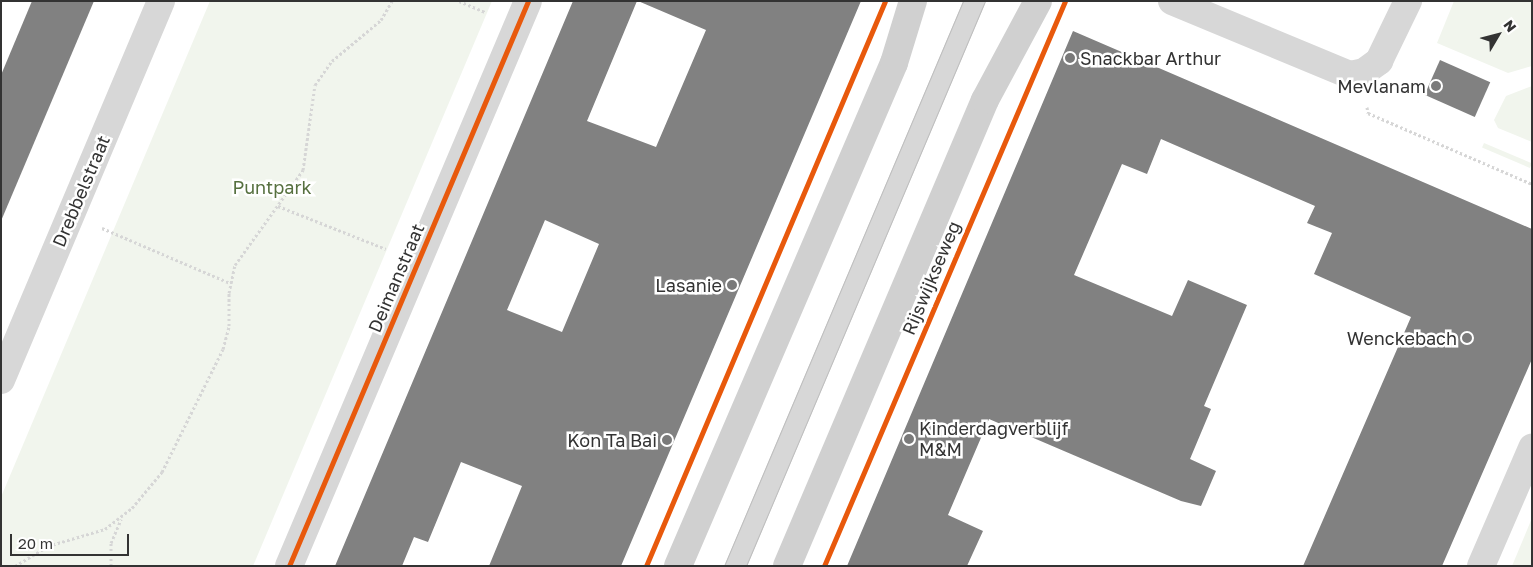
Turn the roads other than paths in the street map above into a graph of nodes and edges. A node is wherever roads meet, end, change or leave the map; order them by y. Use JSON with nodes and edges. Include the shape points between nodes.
{"nodes":[{"id":1,"x":161,"y":1,"type":"edge"},
{"id":2,"x":528,"y":1,"type":"edge"},
{"id":3,"x":913,"y":1,"type":"edge"},
{"id":4,"x":974,"y":1,"type":"edge"},
{"id":5,"x":1038,"y":1,"type":"edge"},
{"id":6,"x":1172,"y":1,"type":"edge"},
{"id":7,"x":1408,"y":1,"type":"edge"},
{"id":8,"x":1,"y":380,"type":"edge"},
{"id":9,"x":1532,"y":448,"type":"edge"},
{"id":10,"x":289,"y":566,"type":"edge"},
{"id":11,"x":678,"y":566,"type":"edge"},
{"id":12,"x":735,"y":566,"type":"edge"},
{"id":13,"x":787,"y":566,"type":"edge"},
{"id":14,"x":1481,"y":566,"type":"edge"}],
"edges":[{"from":1,"to":8,"type":"street","name":"Drebbelstraat"},
{"from":2,"to":10,"type":"street","name":"Deimanstraat"},
{"from":3,"to":11,"type":"main road","via":[[894,63]]},
{"from":4,"to":12,"type":"lane"},
{"from":5,"to":13,"type":"main road","name":"Rijswijkseweg","via":[[984,100]]},
{"from":6,"to":7,"type":"street","via":[[1344,74],[1364,72],[1382,56]]},
{"from":9,"to":14,"type":"street"}]}
